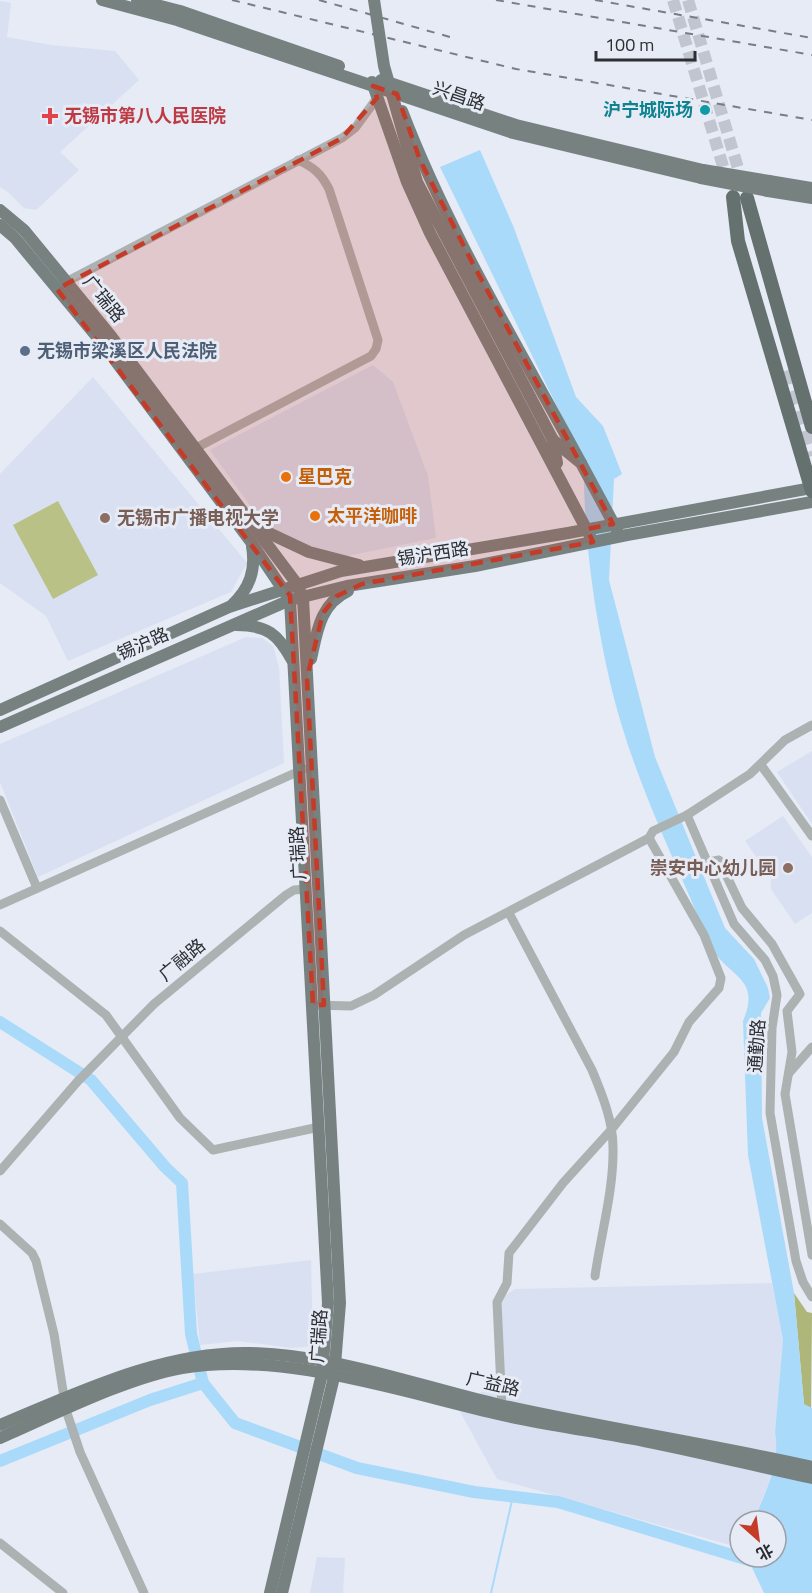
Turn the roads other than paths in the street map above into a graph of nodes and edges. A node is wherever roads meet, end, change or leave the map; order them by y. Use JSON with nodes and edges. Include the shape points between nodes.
{"nodes":[{"id":1,"x":102,"y":0,"type":"edge"},
{"id":2,"x":137,"y":0,"type":"edge"},
{"id":3,"x":375,"y":0,"type":"edge"},
{"id":4,"x":374,"y":87,"type":"junction"},
{"id":5,"x":396,"y":89,"type":"junction"},
{"id":6,"x":298,"y":160,"type":"junction"},
{"id":7,"x":769,"y":186,"type":"junction"},
{"id":8,"x":812,"y":188,"type":"edge"},
{"id":9,"x":740,"y":197,"type":"junction"},
{"id":10,"x":812,"y":198,"type":"edge"},
{"id":11,"x":0,"y":210,"type":"edge"},
{"id":12,"x":0,"y":225,"type":"edge"},
{"id":13,"x":62,"y":285,"type":"junction"},
{"id":14,"x":785,"y":371,"type":"tunnel mouth"},
{"id":15,"x":812,"y":397,"type":"edge"},
{"id":16,"x":812,"y":427,"type":"edge"},
{"id":17,"x":553,"y":440,"type":"junction"},
{"id":18,"x":194,"y":449,"type":"junction"},
{"id":19,"x":581,"y":463,"type":"junction"},
{"id":20,"x":559,"y":474,"type":"junction"},
{"id":21,"x":812,"y":492,"type":"edge"},
{"id":22,"x":617,"y":523,"type":"junction"},
{"id":23,"x":254,"y":526,"type":"junction"},
{"id":24,"x":586,"y":529,"type":"junction"},
{"id":25,"x":623,"y":536,"type":"junction"},
{"id":26,"x":251,"y":542,"type":"junction"},
{"id":27,"x":593,"y":542,"type":"junction"},
{"id":28,"x":366,"y":567,"type":"junction"},
{"id":29,"x":362,"y":584,"type":"junction"},
{"id":30,"x":291,"y":586,"type":"junction"},
{"id":31,"x":297,"y":599,"type":"junction"},
{"id":32,"x":229,"y":608,"type":"junction"},
{"id":33,"x":229,"y":626,"type":"junction"},
{"id":34,"x":295,"y":665,"type":"junction"},
{"id":35,"x":307,"y":678,"type":"junction"},
{"id":36,"x":0,"y":710,"type":"edge"},
{"id":37,"x":812,"y":725,"type":"edge"},
{"id":38,"x":0,"y":727,"type":"edge"},
{"id":39,"x":760,"y":765,"type":"junction"},
{"id":40,"x":305,"y":768,"type":"junction"},
{"id":41,"x":0,"y":800,"type":"edge"},
{"id":42,"x":687,"y":815,"type":"junction"},
{"id":43,"x":651,"y":834,"type":"junction"},
{"id":44,"x":812,"y":836,"type":"edge"},
{"id":45,"x":709,"y":862,"type":"junction"},
{"id":46,"x":37,"y":888,"type":"junction"},
{"id":47,"x":306,"y":888,"type":"junction"},
{"id":48,"x":0,"y":905,"type":"edge"},
{"id":49,"x":509,"y":913,"type":"junction"},
{"id":50,"x":0,"y":931,"type":"edge"},
{"id":51,"x":319,"y":1005,"type":"junction"},
{"id":52,"x":121,"y":1038,"type":"junction"},
{"id":53,"x":812,"y":1047,"type":"edge"},
{"id":54,"x":789,"y":1073,"type":"junction"},
{"id":55,"x":320,"y":1127,"type":"junction"},
{"id":56,"x":611,"y":1130,"type":"junction"},
{"id":57,"x":790,"y":1132,"type":"junction"},
{"id":58,"x":774,"y":1134,"type":"junction"},
{"id":59,"x":0,"y":1172,"type":"edge"},
{"id":60,"x":0,"y":1224,"type":"edge"},
{"id":61,"x":812,"y":1255,"type":"edge"},
{"id":62,"x":595,"y":1276,"type":"dead end"},
{"id":63,"x":812,"y":1297,"type":"edge"},
{"id":64,"x":329,"y":1369,"type":"junction"},
{"id":65,"x":65,"y":1404,"type":"junction"},
{"id":66,"x":502,"y":1410,"type":"junction"},
{"id":67,"x":0,"y":1425,"type":"edge"},
{"id":68,"x":0,"y":1438,"type":"edge"},
{"id":69,"x":766,"y":1462,"type":"junction"},
{"id":70,"x":812,"y":1467,"type":"edge"},
{"id":71,"x":304,"y":1476,"type":"junction"},
{"id":72,"x":812,"y":1478,"type":"edge"},
{"id":73,"x":0,"y":1543,"type":"edge"},
{"id":74,"x":63,"y":1593,"type":"edge"},
{"id":75,"x":144,"y":1593,"type":"edge"},
{"id":76,"x":270,"y":1593,"type":"edge"},
{"id":77,"x":282,"y":1593,"type":"edge"}],
"edges":[{"from":1,"to":4,"type":"main road","name":"兴昌路","via":[[177,20]]},
{"from":2,"to":4,"type":"main road","name":"兴昌路","via":[[180,11]]},
{"from":3,"to":17,"type":"main road","bridge":true,"via":[[384,66],[417,182]]},
{"from":4,"to":5,"type":"main road","name":"兴昌路"},
{"from":4,"to":6,"type":"street","via":[[355,128]]},
{"from":4,"to":20,"type":"main road","via":[[406,182],[430,233]]},
{"from":5,"to":7,"type":"main road","name":"兴昌路","bridge":true,"via":[[513,133]]},
{"from":5,"to":19,"type":"main road","via":[[420,160]]},
{"from":6,"to":13,"type":"street"},
{"from":6,"to":18,"type":"street","via":[[313,167],[329,189],[378,340],[376,349],[371,356]]},
{"from":7,"to":8,"type":"main road","name":"兴昌路"},
{"from":7,"to":10,"type":"main road","name":"兴昌路"},
{"from":9,"to":14,"type":"highway"},
{"from":9,"to":15,"type":"highway","via":[[769,250]]},
{"from":9,"to":16,"type":"highway"},
{"from":9,"to":21,"type":"highway","via":[[738,241]]},
{"from":11,"to":13,"type":"main road","name":"广瑞路","via":[[24,230]]},
{"from":12,"to":13,"type":"main road","name":"广瑞路"},
{"from":13,"to":18,"type":"main road","name":"广瑞路","via":[[111,336]]},
{"from":13,"to":26,"type":"main road","name":"广瑞路"},
{"from":17,"to":19,"type":"main road"},
{"from":17,"to":20,"type":"main road"},
{"from":18,"to":23,"type":"main road","name":"广瑞路"},
{"from":19,"to":22,"type":"main road"},
{"from":20,"to":24,"type":"main road"},
{"from":21,"to":22,"type":"main road"},
{"from":21,"to":25,"type":"main road"},
{"from":22,"to":24,"type":"main road","name":"锡沪路"},
{"from":22,"to":25,"type":"main road"},
{"from":23,"to":28,"type":"main road","via":[[309,552]]},
{"from":23,"to":30,"type":"main road","name":"广瑞路"},
{"from":24,"to":27,"type":"main road"},
{"from":24,"to":28,"type":"main road","name":"锡沪路"},
{"from":25,"to":27,"type":"main road","name":"锡沪西路"},
{"from":26,"to":30,"type":"main road","name":"广瑞路"},
{"from":26,"to":32,"type":"main road","via":[[255,562],[251,581]]},
{"from":27,"to":29,"type":"main road","name":"锡沪西路"},
{"from":28,"to":30,"type":"main road","name":"锡沪路"},
{"from":29,"to":31,"type":"main road","name":"锡沪西路"},
{"from":29,"to":35,"type":"main road","via":[[337,596],[323,614]]},
{"from":30,"to":31,"type":"main road","name":"广瑞路"},
{"from":30,"to":32,"type":"main road","name":"锡沪路"},
{"from":31,"to":33,"type":"main road","name":"锡沪路"},
{"from":31,"to":34,"type":"main road","name":"广瑞路"},
{"from":31,"to":35,"type":"main road","name":"广瑞路"},
{"from":32,"to":36,"type":"main road","name":"锡沪路"},
{"from":33,"to":34,"type":"main road","via":[[266,628],[283,642]]},
{"from":33,"to":38,"type":"main road","name":"锡沪路"},
{"from":34,"to":40,"type":"main road","name":"广瑞路"},
{"from":35,"to":40,"type":"main road","name":"广瑞路"},
{"from":37,"to":39,"type":"street","via":[[785,740]]},
{"from":39,"to":42,"type":"street"},
{"from":39,"to":44,"type":"street"},
{"from":40,"to":46,"type":"street"},
{"from":40,"to":47,"type":"main road","name":"广瑞路"},
{"from":40,"to":51,"type":"main road","name":"广瑞路"},
{"from":41,"to":46,"type":"street"},
{"from":42,"to":43,"type":"street"},
{"from":42,"to":45,"type":"street","name":"通勤路"},
{"from":43,"to":49,"type":"street"},
{"from":43,"to":56,"type":"street","via":[[704,935],[721,978],[719,988],[689,1022],[674,1052]]},
{"from":45,"to":54,"type":"street","via":[[720,860],[742,908],[772,944],[800,994],[787,1011],[792,1052]]},
{"from":45,"to":58,"type":"street","name":"通勤路","via":[[734,924],[765,960],[773,976],[777,995],[772,1028],[770,1113]]},
{"from":46,"to":48,"type":"street"},
{"from":47,"to":51,"type":"main road","name":"广瑞路"},
{"from":47,"to":52,"type":"street","name":"广融路","via":[[286,895],[154,1004]]},
{"from":49,"to":51,"type":"street","via":[[464,935],[374,995],[351,1006]]},
{"from":49,"to":56,"type":"street","via":[[592,1070]]},
{"from":50,"to":52,"type":"street","via":[[106,1015]]},
{"from":51,"to":55,"type":"main road","name":"广瑞路"},
{"from":51,"to":64,"type":"main road","name":"广瑞路","via":[[340,1303]]},
{"from":52,"to":55,"type":"street","via":[[180,1118],[213,1150]]},
{"from":52,"to":59,"type":"street","name":"广融路","via":[[78,1081]]},
{"from":53,"to":54,"type":"street"},
{"from":54,"to":57,"type":"street","via":[[784,1094]]},
{"from":55,"to":64,"type":"main road","name":"广瑞路"},
{"from":56,"to":62,"type":"street","via":[[612,1173]]},
{"from":56,"to":66,"type":"street","via":[[563,1183],[509,1253],[507,1283],[497,1302]]},
{"from":57,"to":58,"type":"street"},
{"from":57,"to":61,"type":"street"},
{"from":58,"to":63,"type":"street","name":"通勤路","via":[[796,1261]]},
{"from":60,"to":65,"type":"street","via":[[36,1261],[54,1334]]},
{"from":64,"to":65,"type":"main road","name":"广益路","via":[[251,1353],[129,1372]]},
{"from":64,"to":66,"type":"main road","name":"广益路"},
{"from":64,"to":71,"type":"main road","name":"广瑞路"},
{"from":65,"to":67,"type":"main road"},
{"from":65,"to":68,"type":"main road"},
{"from":65,"to":75,"type":"street","via":[[80,1452]]},
{"from":66,"to":69,"type":"main road","name":"广益路","via":[[646,1442]]},
{"from":69,"to":70,"type":"main road"},
{"from":69,"to":72,"type":"main road"},
{"from":71,"to":76,"type":"main road","name":"广瑞路"},
{"from":71,"to":77,"type":"main road","name":"广瑞路"},
{"from":73,"to":74,"type":"street"}]}
